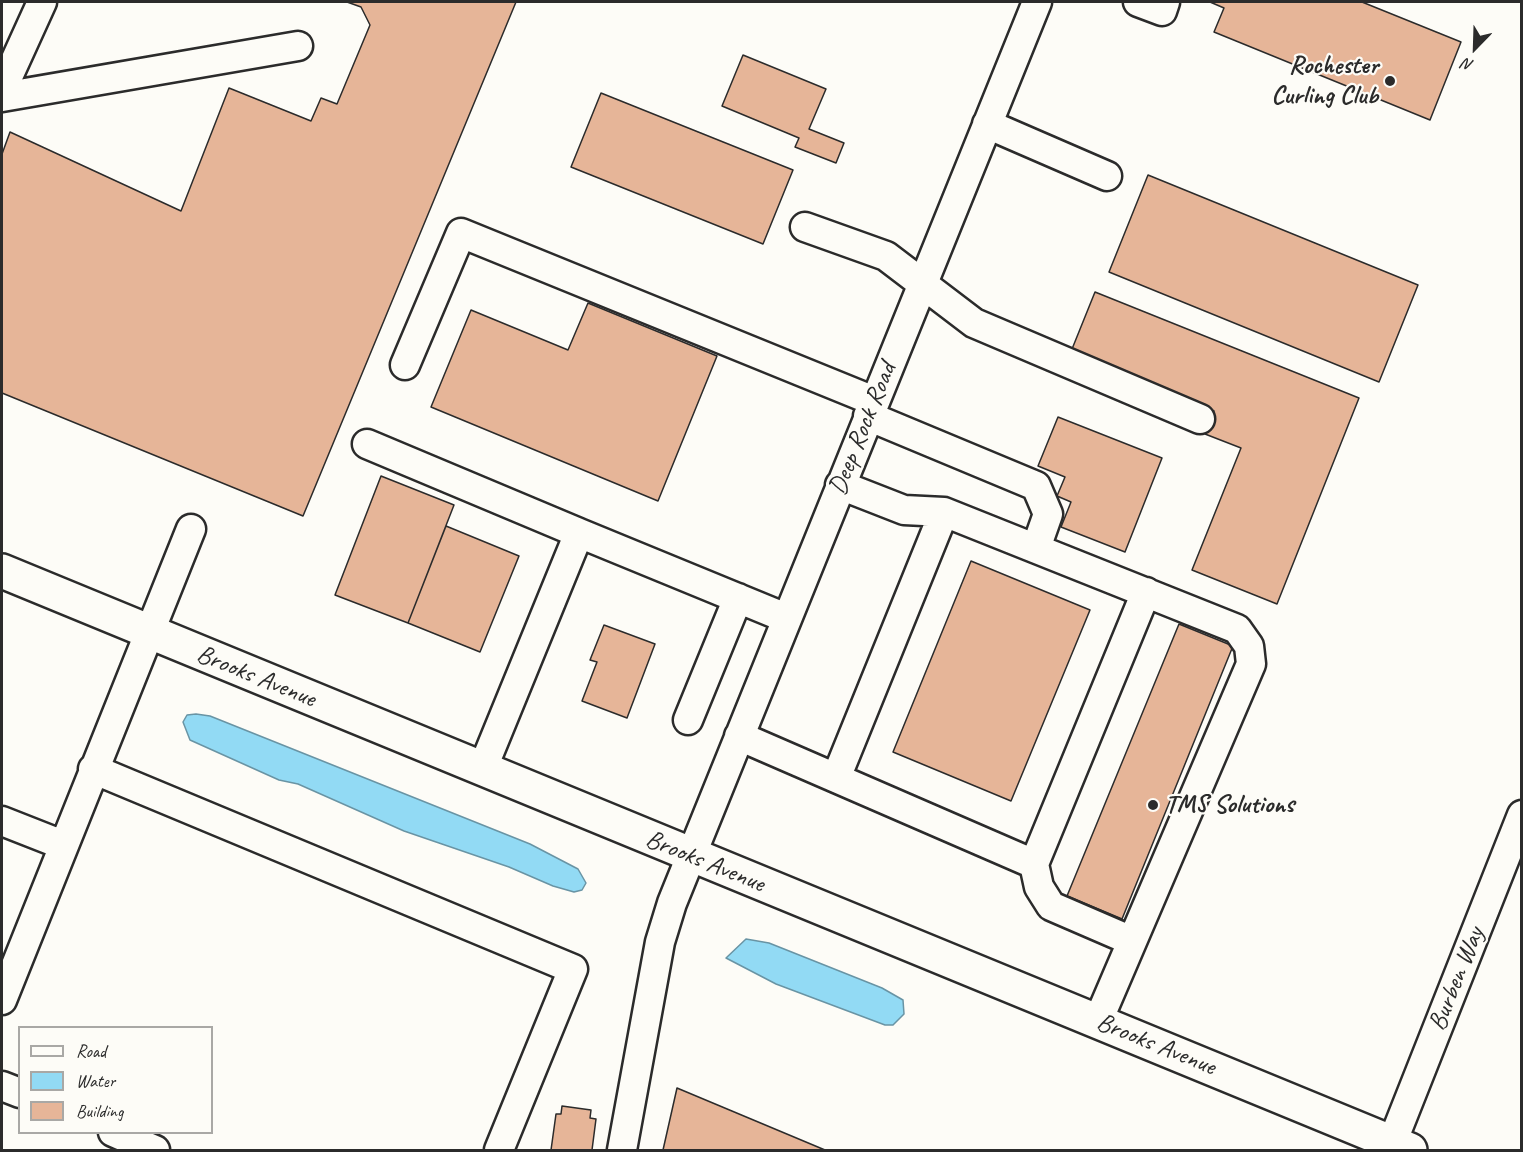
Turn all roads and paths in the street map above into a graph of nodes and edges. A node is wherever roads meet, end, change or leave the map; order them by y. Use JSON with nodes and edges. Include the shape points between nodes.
{"nodes":[{"id":1,"x":42,"y":2,"type":"edge"},
{"id":2,"x":1037,"y":2,"type":"edge"},
{"id":3,"x":1138,"y":2,"type":"edge"},
{"id":4,"x":1165,"y":2,"type":"edge"},
{"id":5,"x":298,"y":46,"type":"dead end"},
{"id":6,"x":2,"y":90,"type":"edge"},
{"id":7,"x":2,"y":97,"type":"edge"},
{"id":8,"x":987,"y":124,"type":"junction"},
{"id":9,"x":1107,"y":176,"type":"dead end"},
{"id":10,"x":805,"y":227,"type":"dead end"},
{"id":11,"x":920,"y":284,"type":"junction"},
{"id":12,"x":405,"y":365,"type":"dead end"},
{"id":13,"x":871,"y":409,"type":"junction"},
{"id":14,"x":1200,"y":419,"type":"dead end"},
{"id":15,"x":367,"y":444,"type":"dead end"},
{"id":16,"x":840,"y":486,"type":"junction"},
{"id":17,"x":944,"y":512,"type":"junction"},
{"id":18,"x":191,"y":529,"type":"dead end"},
{"id":19,"x":579,"y":533,"type":"junction"},
{"id":20,"x":1036,"y":548,"type":"junction"},
{"id":21,"x":2,"y":571,"type":"edge"},
{"id":22,"x":1146,"y":592,"type":"junction"},
{"id":23,"x":738,"y":598,"type":"junction"},
{"id":24,"x":786,"y":618,"type":"junction"},
{"id":25,"x":148,"y":632,"type":"junction"},
{"id":26,"x":688,"y":720,"type":"dead end"},
{"id":27,"x":739,"y":736,"type":"junction"},
{"id":28,"x":93,"y":769,"type":"junction"},
{"id":29,"x":482,"y":770,"type":"junction"},
{"id":30,"x":836,"y":778,"type":"junction"},
{"id":31,"x":1521,"y":815,"type":"edge"},
{"id":32,"x":2,"y":821,"type":"edge"},
{"id":33,"x":63,"y":845,"type":"junction"},
{"id":34,"x":690,"y":856,"type":"junction"},
{"id":35,"x":1034,"y":864,"type":"junction"},
{"id":36,"x":1132,"y":941,"type":"junction"},
{"id":37,"x":2,"y":1000,"type":"edge"},
{"id":38,"x":1098,"y":1021,"type":"junction"},
{"id":39,"x":2,"y":1086,"type":"edge"},
{"id":40,"x":18,"y":1092,"type":"edge"},
{"id":41,"x":117,"y":1134,"type":"edge"},
{"id":42,"x":1379,"y":1144,"type":"edge"},
{"id":43,"x":155,"y":1150,"type":"edge"},
{"id":44,"x":499,"y":1150,"type":"edge"},
{"id":45,"x":622,"y":1150,"type":"edge"}],
"edges":[{"from":1,"to":6,"type":"street"},
{"from":2,"to":8,"type":"street","name":"Deep Rock Road"},
{"from":3,"to":4,"type":"street","via":[[1162,11]]},
{"from":5,"to":7,"type":"street"},
{"from":8,"to":9,"type":"street"},
{"from":8,"to":11,"type":"street","name":"Deep Rock Road"},
{"from":10,"to":11,"type":"street","via":[[886,256]]},
{"from":11,"to":13,"type":"street","name":"Deep Rock Road"},
{"from":11,"to":14,"type":"street","via":[[974,323]]},
{"from":12,"to":13,"type":"street","via":[[461,233]]},
{"from":13,"to":16,"type":"street","name":"Deep Rock Road"},
{"from":13,"to":20,"type":"street","via":[[1036,486],[1048,514]]},
{"from":15,"to":19,"type":"street"},
{"from":16,"to":17,"type":"street","via":[[904,510]]},
{"from":16,"to":24,"type":"street","name":"Deep Rock Road"},
{"from":17,"to":20,"type":"street"},
{"from":17,"to":30,"type":"street"},
{"from":18,"to":25,"type":"street"},
{"from":19,"to":23,"type":"street"},
{"from":19,"to":29,"type":"street"},
{"from":20,"to":22,"type":"street"},
{"from":21,"to":25,"type":"main road","name":"Brooks Avenue"},
{"from":22,"to":35,"type":"street"},
{"from":22,"to":36,"type":"street","via":[[1237,629],[1250,646],[1251,664]]},
{"from":23,"to":24,"type":"street"},
{"from":23,"to":26,"type":"street"},
{"from":24,"to":27,"type":"street","name":"Deep Rock Road"},
{"from":25,"to":28,"type":"street"},
{"from":25,"to":29,"type":"main road","name":"Brooks Avenue"},
{"from":27,"to":30,"type":"street"},
{"from":27,"to":34,"type":"street","name":"Deep Rock Road"},
{"from":28,"to":33,"type":"street"},
{"from":28,"to":44,"type":"street","via":[[573,969]]},
{"from":29,"to":34,"type":"main road","name":"Brooks Avenue"},
{"from":30,"to":35,"type":"street"},
{"from":31,"to":42,"type":"street","name":"Burben Way"},
{"from":32,"to":33,"type":"street"},
{"from":33,"to":37,"type":"street"},
{"from":34,"to":38,"type":"main road","name":"Brooks Avenue"},
{"from":34,"to":45,"type":"street","name":"Deep Rock Road","via":[[660,942]]},
{"from":35,"to":36,"type":"street","via":[[1039,887],[1050,906]]},
{"from":36,"to":38,"type":"street"},
{"from":38,"to":42,"type":"main road","name":"Brooks Avenue"},
{"from":39,"to":40,"type":"street"},
{"from":41,"to":43,"type":"street"}]}
